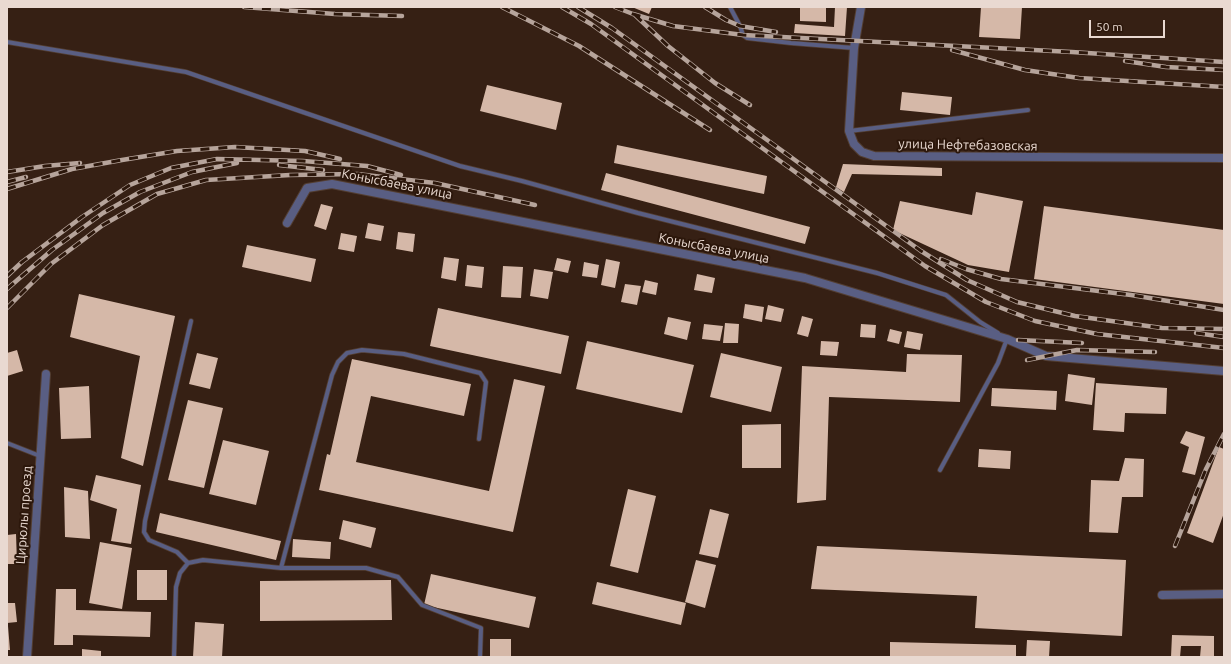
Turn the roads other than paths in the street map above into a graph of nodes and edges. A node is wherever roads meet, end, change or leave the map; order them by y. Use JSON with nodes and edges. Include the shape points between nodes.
{"nodes":[{"id":1,"x":730,"y":7,"type":"edge"},
{"id":2,"x":861,"y":7,"type":"edge"},
{"id":3,"x":7,"y":42,"type":"edge"},
{"id":4,"x":854,"y":48,"type":"junction"},
{"id":5,"x":1028,"y":110,"type":"dead end"},
{"id":6,"x":848,"y":131,"type":"junction"},
{"id":7,"x":1224,"y":158,"type":"edge"},
{"id":8,"x":287,"y":224,"type":"dead end"},
{"id":9,"x":192,"y":321,"type":"dead end"},
{"id":10,"x":1007,"y":339,"type":"junction"},
{"id":11,"x":1224,"y":371,"type":"edge"},
{"id":12,"x":46,"y":374,"type":"dead end"},
{"id":13,"x":479,"y":439,"type":"dead end"},
{"id":14,"x":7,"y":443,"type":"edge"},
{"id":15,"x":40,"y":456,"type":"junction"},
{"id":16,"x":940,"y":470,"type":"dead end"},
{"id":17,"x":188,"y":563,"type":"junction"},
{"id":18,"x":281,"y":568,"type":"junction"},
{"id":19,"x":1224,"y":594,"type":"edge"},
{"id":20,"x":1162,"y":595,"type":"dead end"},
{"id":21,"x":27,"y":657,"type":"edge"},
{"id":22,"x":174,"y":657,"type":"edge"},
{"id":23,"x":480,"y":657,"type":"edge"}],
"edges":[{"from":1,"to":4,"type":"lane","via":[[743,35],[747,38]]},
{"from":2,"to":4,"type":"street"},
{"from":3,"to":10,"type":"lane","via":[[186,72],[460,166],[877,273],[946,295],[980,322]]},
{"from":4,"to":6,"type":"street"},
{"from":5,"to":6,"type":"lane"},
{"from":6,"to":7,"type":"street","name":"улица Нефтебазовская","via":[[854,144],[862,152],[874,156]]},
{"from":8,"to":10,"type":"street","name":"Конысбаева улица","via":[[307,188],[332,184],[805,278]]},
{"from":9,"to":17,"type":"lane","via":[[144,532],[149,540],[177,552]]},
{"from":10,"to":11,"type":"street","via":[[1046,356]]},
{"from":10,"to":16,"type":"lane","via":[[998,363]]},
{"from":12,"to":15,"type":"street","name":"Цирюлы проезд"},
{"from":13,"to":18,"type":"lane","via":[[486,382],[480,373],[404,354],[362,350],[347,353],[338,362],[332,375]]},
{"from":14,"to":15,"type":"lane"},
{"from":15,"to":21,"type":"street","name":"Цирюлы проезд"},
{"from":17,"to":18,"type":"lane","via":[[203,560]]},
{"from":17,"to":22,"type":"lane","via":[[180,573],[176,587]]},
{"from":18,"to":23,"type":"lane","via":[[366,568],[398,577],[422,606],[481,628]]},
{"from":19,"to":20,"type":"street"}]}
